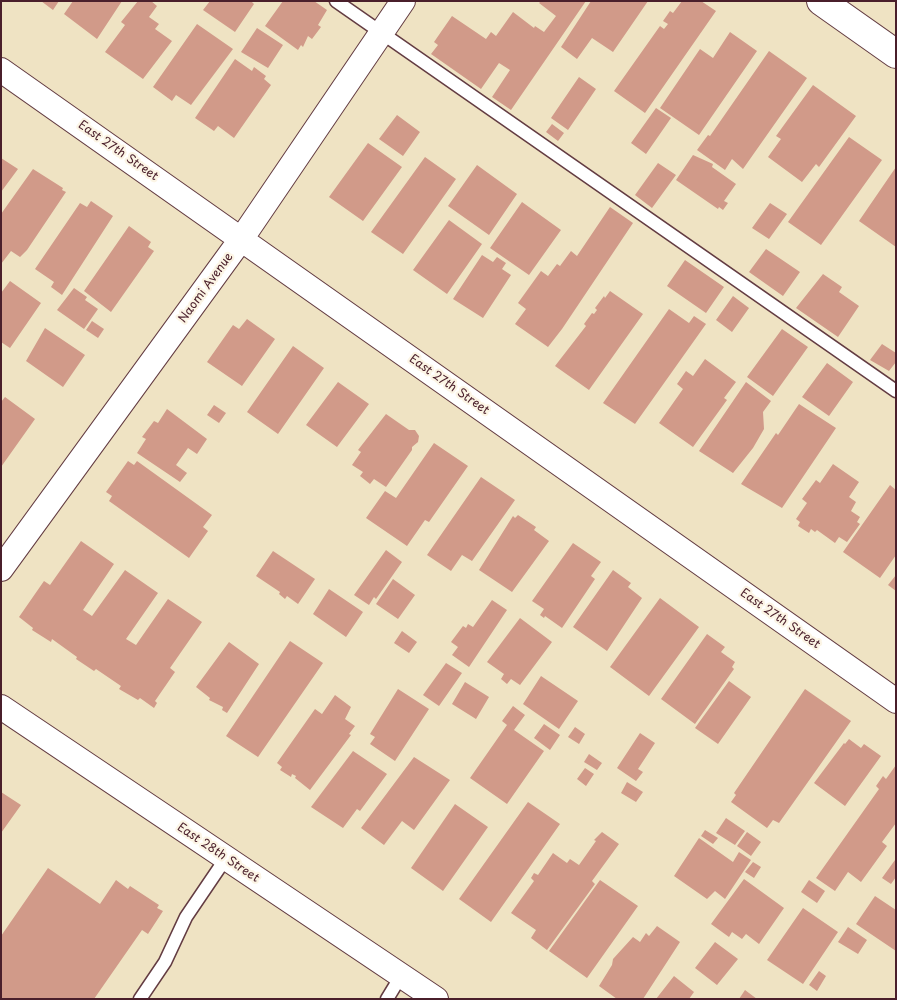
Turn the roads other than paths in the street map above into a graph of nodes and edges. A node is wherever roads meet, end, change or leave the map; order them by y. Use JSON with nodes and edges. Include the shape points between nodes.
{"nodes":[{"id":1,"x":336,"y":1,"type":"edge"},
{"id":2,"x":402,"y":1,"type":"edge"},
{"id":3,"x":821,"y":1,"type":"edge"},
{"id":4,"x":381,"y":33,"type":"junction"},
{"id":5,"x":896,"y":54,"type":"edge"},
{"id":6,"x":1,"y":70,"type":"edge"},
{"id":7,"x":242,"y":238,"type":"junction"},
{"id":8,"x":896,"y":391,"type":"edge"},
{"id":9,"x":1,"y":569,"type":"edge"},
{"id":10,"x":896,"y":701,"type":"edge"},
{"id":11,"x":1,"y":707,"type":"edge"},
{"id":12,"x":226,"y":858,"type":"junction"},
{"id":13,"x":401,"y":976,"type":"junction"},
{"id":14,"x":140,"y":999,"type":"edge"},
{"id":15,"x":387,"y":999,"type":"edge"},
{"id":16,"x":436,"y":999,"type":"edge"}],
"edges":[{"from":1,"to":4,"type":"lane"},
{"from":2,"to":4,"type":"street","name":"Naomi Avenue"},
{"from":3,"to":5,"type":"street"},
{"from":4,"to":7,"type":"street","name":"Naomi Avenue"},
{"from":4,"to":8,"type":"lane"},
{"from":6,"to":7,"type":"street","name":"East 27th Street"},
{"from":7,"to":9,"type":"street","name":"Naomi Avenue"},
{"from":7,"to":10,"type":"street","name":"East 27th Street"},
{"from":11,"to":12,"type":"street","name":"East 28th Street"},
{"from":12,"to":13,"type":"street","name":"East 28th Street"},
{"from":12,"to":14,"type":"lane","via":[[186,917],[165,962]]},
{"from":13,"to":15,"type":"lane"},
{"from":13,"to":16,"type":"street","name":"East 28th Street"}]}
